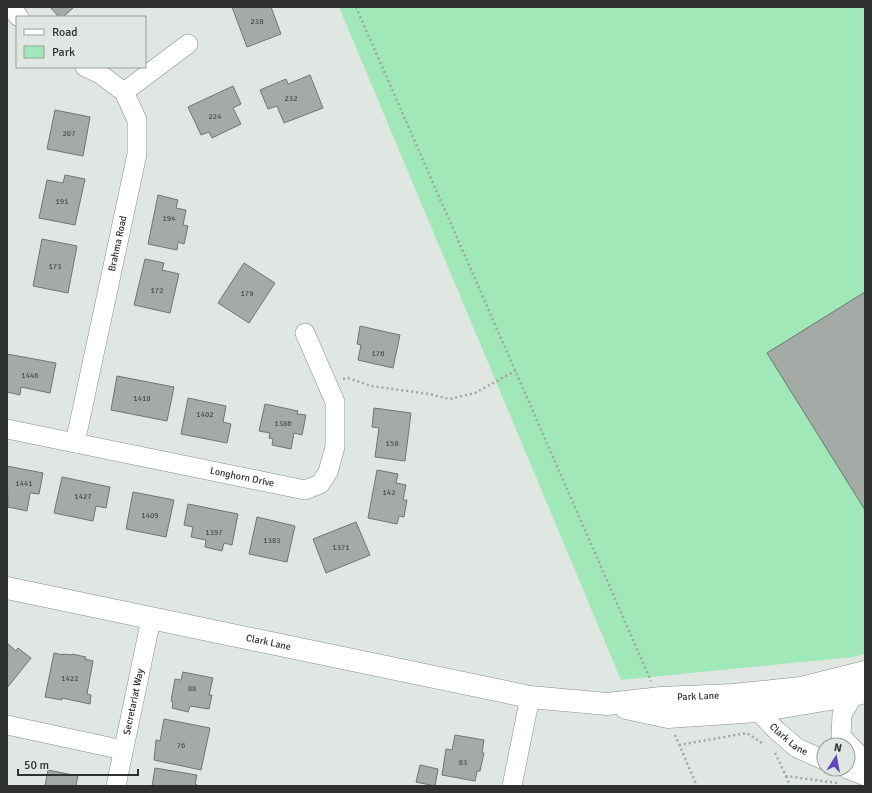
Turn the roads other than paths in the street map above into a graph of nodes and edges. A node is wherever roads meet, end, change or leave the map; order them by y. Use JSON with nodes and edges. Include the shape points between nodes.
{"nodes":[{"id":1,"x":10,"y":7,"type":"edge"},
{"id":2,"x":18,"y":16,"type":"edge"},
{"id":3,"x":188,"y":44,"type":"dead end"},
{"id":4,"x":87,"y":68,"type":"edge"},
{"id":5,"x":124,"y":92,"type":"junction"},
{"id":6,"x":305,"y":333,"type":"dead end"},
{"id":7,"x":7,"y":429,"type":"edge"},
{"id":8,"x":75,"y":443,"type":"junction"},
{"id":9,"x":7,"y":588,"type":"edge"},
{"id":10,"x":151,"y":619,"type":"junction"},
{"id":11,"x":865,"y":672,"type":"edge"},
{"id":12,"x":859,"y":693,"type":"edge"},
{"id":13,"x":530,"y":697,"type":"junction"},
{"id":14,"x":607,"y":704,"type":"junction"},
{"id":15,"x":758,"y":711,"type":"junction"},
{"id":16,"x":7,"y":725,"type":"edge"},
{"id":17,"x":123,"y":750,"type":"junction"},
{"id":18,"x":816,"y":756,"type":"edge"},
{"id":19,"x":865,"y":761,"type":"edge"},
{"id":20,"x":116,"y":786,"type":"edge"},
{"id":21,"x":512,"y":786,"type":"edge"}],
"edges":[{"from":1,"to":2,"type":"street"},
{"from":3,"to":5,"type":"street"},
{"from":4,"to":5,"type":"street","name":"Brahma Road"},
{"from":5,"to":8,"type":"street","name":"Brahma Road","via":[[137,120],[137,154]]},
{"from":6,"to":8,"type":"street","name":"Longhorn Drive","via":[[335,402],[335,447],[328,472],[320,484],[305,490]]},
{"from":7,"to":8,"type":"street","name":"Longhorn Drive"},
{"from":9,"to":10,"type":"street","name":"Clark Lane"},
{"from":10,"to":13,"type":"street","name":"Clark Lane"},
{"from":10,"to":17,"type":"street","name":"Secretariat Way"},
{"from":11,"to":14,"type":"street","name":"Park Lane","via":[[801,688]]},
{"from":12,"to":15,"type":"street"},
{"from":12,"to":19,"type":"street","via":[[842,714],[841,736]]},
{"from":13,"to":14,"type":"street","name":"Park Lane"},
{"from":13,"to":21,"type":"street"},
{"from":14,"to":15,"type":"street","via":[[668,717]]},
{"from":15,"to":18,"type":"street","name":"Clark Lane","via":[[797,748]]},
{"from":16,"to":17,"type":"street"},
{"from":17,"to":20,"type":"street","name":"Secretariat Way"}]}
